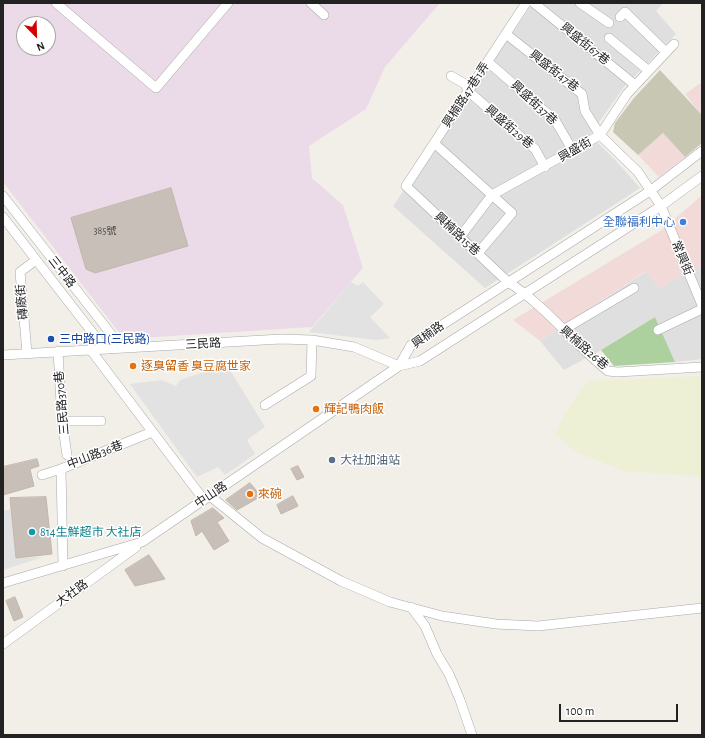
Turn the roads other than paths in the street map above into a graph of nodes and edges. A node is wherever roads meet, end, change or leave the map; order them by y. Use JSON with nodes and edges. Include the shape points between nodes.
{"nodes":[{"id":1,"x":56,"y":3,"type":"edge"},
{"id":2,"x":228,"y":3,"type":"edge"},
{"id":3,"x":310,"y":3,"type":"edge"},
{"id":4,"x":526,"y":3,"type":"edge"},
{"id":5,"x":534,"y":3,"type":"edge"},
{"id":6,"x":580,"y":3,"type":"edge"},
{"id":7,"x":324,"y":16,"type":"dead end"},
{"id":8,"x":620,"y":17,"type":"dead end"},
{"id":9,"x":609,"y":24,"type":"dead end"},
{"id":10,"x":506,"y":34,"type":"junction"},
{"id":11,"x":609,"y":38,"type":"dead end"},
{"id":12,"x":674,"y":44,"type":"dead end"},
{"id":13,"x":666,"y":52,"type":"junction"},
{"id":14,"x":488,"y":62,"type":"junction"},
{"id":15,"x":649,"y":71,"type":"junction"},
{"id":16,"x":451,"y":76,"type":"dead end"},
{"id":17,"x":635,"y":85,"type":"junction"},
{"id":18,"x":468,"y":92,"type":"junction"},
{"id":19,"x":600,"y":135,"type":"junction"},
{"id":20,"x":434,"y":143,"type":"junction"},
{"id":21,"x":574,"y":151,"type":"junction"},
{"id":22,"x":702,"y":151,"type":"edge"},
{"id":23,"x":545,"y":167,"type":"junction"},
{"id":24,"x":702,"y":176,"type":"edge"},
{"id":25,"x":406,"y":186,"type":"joint"},
{"id":26,"x":650,"y":191,"type":"junction"},
{"id":27,"x":3,"y":196,"type":"edge"},
{"id":28,"x":492,"y":196,"type":"junction"},
{"id":29,"x":660,"y":206,"type":"junction"},
{"id":30,"x":3,"y":217,"type":"edge"},
{"id":31,"x":460,"y":237,"type":"junction"},
{"id":32,"x":478,"y":253,"type":"junction"},
{"id":33,"x":36,"y":260,"type":"junction"},
{"id":34,"x":508,"y":282,"type":"junction"},
{"id":35,"x":634,"y":288,"type":"dead end"},
{"id":36,"x":526,"y":293,"type":"junction"},
{"id":37,"x":702,"y":305,"type":"edge"},
{"id":38,"x":702,"y":309,"type":"edge"},
{"id":39,"x":563,"y":330,"type":"junction"},
{"id":40,"x":658,"y":330,"type":"dead end"},
{"id":41,"x":312,"y":340,"type":"junction"},
{"id":42,"x":122,"y":348,"type":"junction"},
{"id":43,"x":90,"y":349,"type":"junction"},
{"id":44,"x":104,"y":349,"type":"junction"},
{"id":45,"x":58,"y":351,"type":"junction"},
{"id":46,"x":27,"y":353,"type":"junction"},
{"id":47,"x":3,"y":355,"type":"edge"},
{"id":48,"x":399,"y":366,"type":"junction"},
{"id":49,"x":702,"y":367,"type":"edge"},
{"id":50,"x":265,"y":405,"type":"dead end"},
{"id":51,"x":62,"y":421,"type":"junction"},
{"id":52,"x":101,"y":421,"type":"dead end"},
{"id":53,"x":152,"y":432,"type":"junction"},
{"id":54,"x":67,"y":455,"type":"dead end"},
{"id":55,"x":61,"y":469,"type":"junction"},
{"id":56,"x":42,"y":475,"type":"dead end"},
{"id":57,"x":207,"y":498,"type":"junction"},
{"id":58,"x":142,"y":542,"type":"junction"},
{"id":59,"x":62,"y":566,"type":"junction"},
{"id":60,"x":3,"y":583,"type":"edge"},
{"id":61,"x":410,"y":607,"type":"junction"},
{"id":62,"x":702,"y":608,"type":"edge"},
{"id":63,"x":3,"y":644,"type":"edge"},
{"id":64,"x":472,"y":735,"type":"edge"}],
"edges":[{"from":1,"to":2,"type":"street","via":[[156,88]]},
{"from":3,"to":7,"type":"street"},
{"from":4,"to":10,"type":"street","name":"興楠路47巷1弄"},
{"from":5,"to":17,"type":"street","name":"興盛街67巷"},
{"from":6,"to":9,"type":"street"},
{"from":8,"to":13,"type":"street","via":[[625,12]]},
{"from":10,"to":14,"type":"street","name":"興楠路47巷1弄"},
{"from":10,"to":19,"type":"street","name":"興盛街47巷","via":[[582,94],[585,112]]},
{"from":11,"to":15,"type":"street"},
{"from":12,"to":13,"type":"street","name":"興盛街"},
{"from":13,"to":15,"type":"street","name":"興盛街"},
{"from":14,"to":18,"type":"street","name":"興楠路47巷1弄"},
{"from":14,"to":21,"type":"street","name":"興盛街37巷","via":[[555,120]]},
{"from":15,"to":17,"type":"street","name":"興盛街"},
{"from":16,"to":18,"type":"street","name":"興盛街29巷","via":[[465,84]]},
{"from":17,"to":19,"type":"street","name":"興盛街"},
{"from":18,"to":20,"type":"street","name":"興楠路47巷1弄"},
{"from":18,"to":23,"type":"street","name":"興盛街29巷","via":[[535,149]]},
{"from":19,"to":21,"type":"street","name":"興盛街"},
{"from":19,"to":26,"type":"street","name":"興盛街47巷","via":[[638,172]]},
{"from":20,"to":25,"type":"street","name":"興楠路47巷1弄"},
{"from":20,"to":28,"type":"street"},
{"from":21,"to":23,"type":"street","name":"興盛街"},
{"from":22,"to":26,"type":"street","name":"興楠路"},
{"from":23,"to":28,"type":"street","name":"興盛街"},
{"from":24,"to":29,"type":"street","name":"興楠路"},
{"from":25,"to":31,"type":"street","name":"興楠路15巷"},
{"from":26,"to":29,"type":"street","name":"常興街"},
{"from":26,"to":34,"type":"street","name":"興楠路"},
{"from":27,"to":42,"type":"street","name":"三中路"},
{"from":28,"to":31,"type":"street","name":"興盛街"},
{"from":28,"to":32,"type":"street","via":[[512,213]]},
{"from":29,"to":36,"type":"street","name":"興楠路"},
{"from":29,"to":37,"type":"street","name":"常興街"},
{"from":30,"to":33,"type":"street"},
{"from":31,"to":32,"type":"street","name":"興楠路15巷"},
{"from":32,"to":34,"type":"street","name":"興楠路15巷"},
{"from":33,"to":44,"type":"street"},
{"from":33,"to":46,"type":"street","name":"磚廠街","via":[[20,272]]},
{"from":34,"to":36,"type":"street","name":"興楠路15巷"},
{"from":34,"to":48,"type":"street","name":"興楠路","via":[[411,345]]},
{"from":35,"to":39,"type":"street"},
{"from":36,"to":39,"type":"street","name":"興楠路26巷"},
{"from":36,"to":48,"type":"street","name":"興楠路","via":[[420,361]]},
{"from":38,"to":40,"type":"street"},
{"from":39,"to":49,"type":"street","name":"興楠路26巷","via":[[608,371]]},
{"from":41,"to":42,"type":"street","name":"三民路","via":[[281,339]]},
{"from":41,"to":48,"type":"street","name":"三民路","via":[[354,347]]},
{"from":41,"to":50,"type":"street","via":[[311,376]]},
{"from":42,"to":44,"type":"street","name":"三民路"},
{"from":43,"to":44,"type":"street","name":"三民路"},
{"from":43,"to":45,"type":"street","name":"三民路"},
{"from":43,"to":53,"type":"street"},
{"from":45,"to":46,"type":"street","name":"三民路"},
{"from":45,"to":51,"type":"street","name":"三民路370巷"},
{"from":46,"to":47,"type":"street","name":"三民路"},
{"from":48,"to":57,"type":"street","name":"中山路"},
{"from":51,"to":52,"type":"street"},
{"from":51,"to":54,"type":"street","name":"三民路370巷"},
{"from":53,"to":55,"type":"street","name":"中山路36巷"},
{"from":53,"to":57,"type":"street"},
{"from":55,"to":56,"type":"street"},
{"from":55,"to":59,"type":"street","name":"中山路36巷"},
{"from":57,"to":58,"type":"street","name":"中山路"},
{"from":57,"to":61,"type":"street","via":[[268,542],[366,593]]},
{"from":58,"to":59,"type":"street","name":"中山路"},
{"from":58,"to":63,"type":"street","name":"大社路"},
{"from":59,"to":60,"type":"street","name":"中山路"},
{"from":61,"to":62,"type":"street","via":[[442,616],[496,624],[538,626]]},
{"from":61,"to":64,"type":"street","via":[[425,626],[449,674]]}]}
